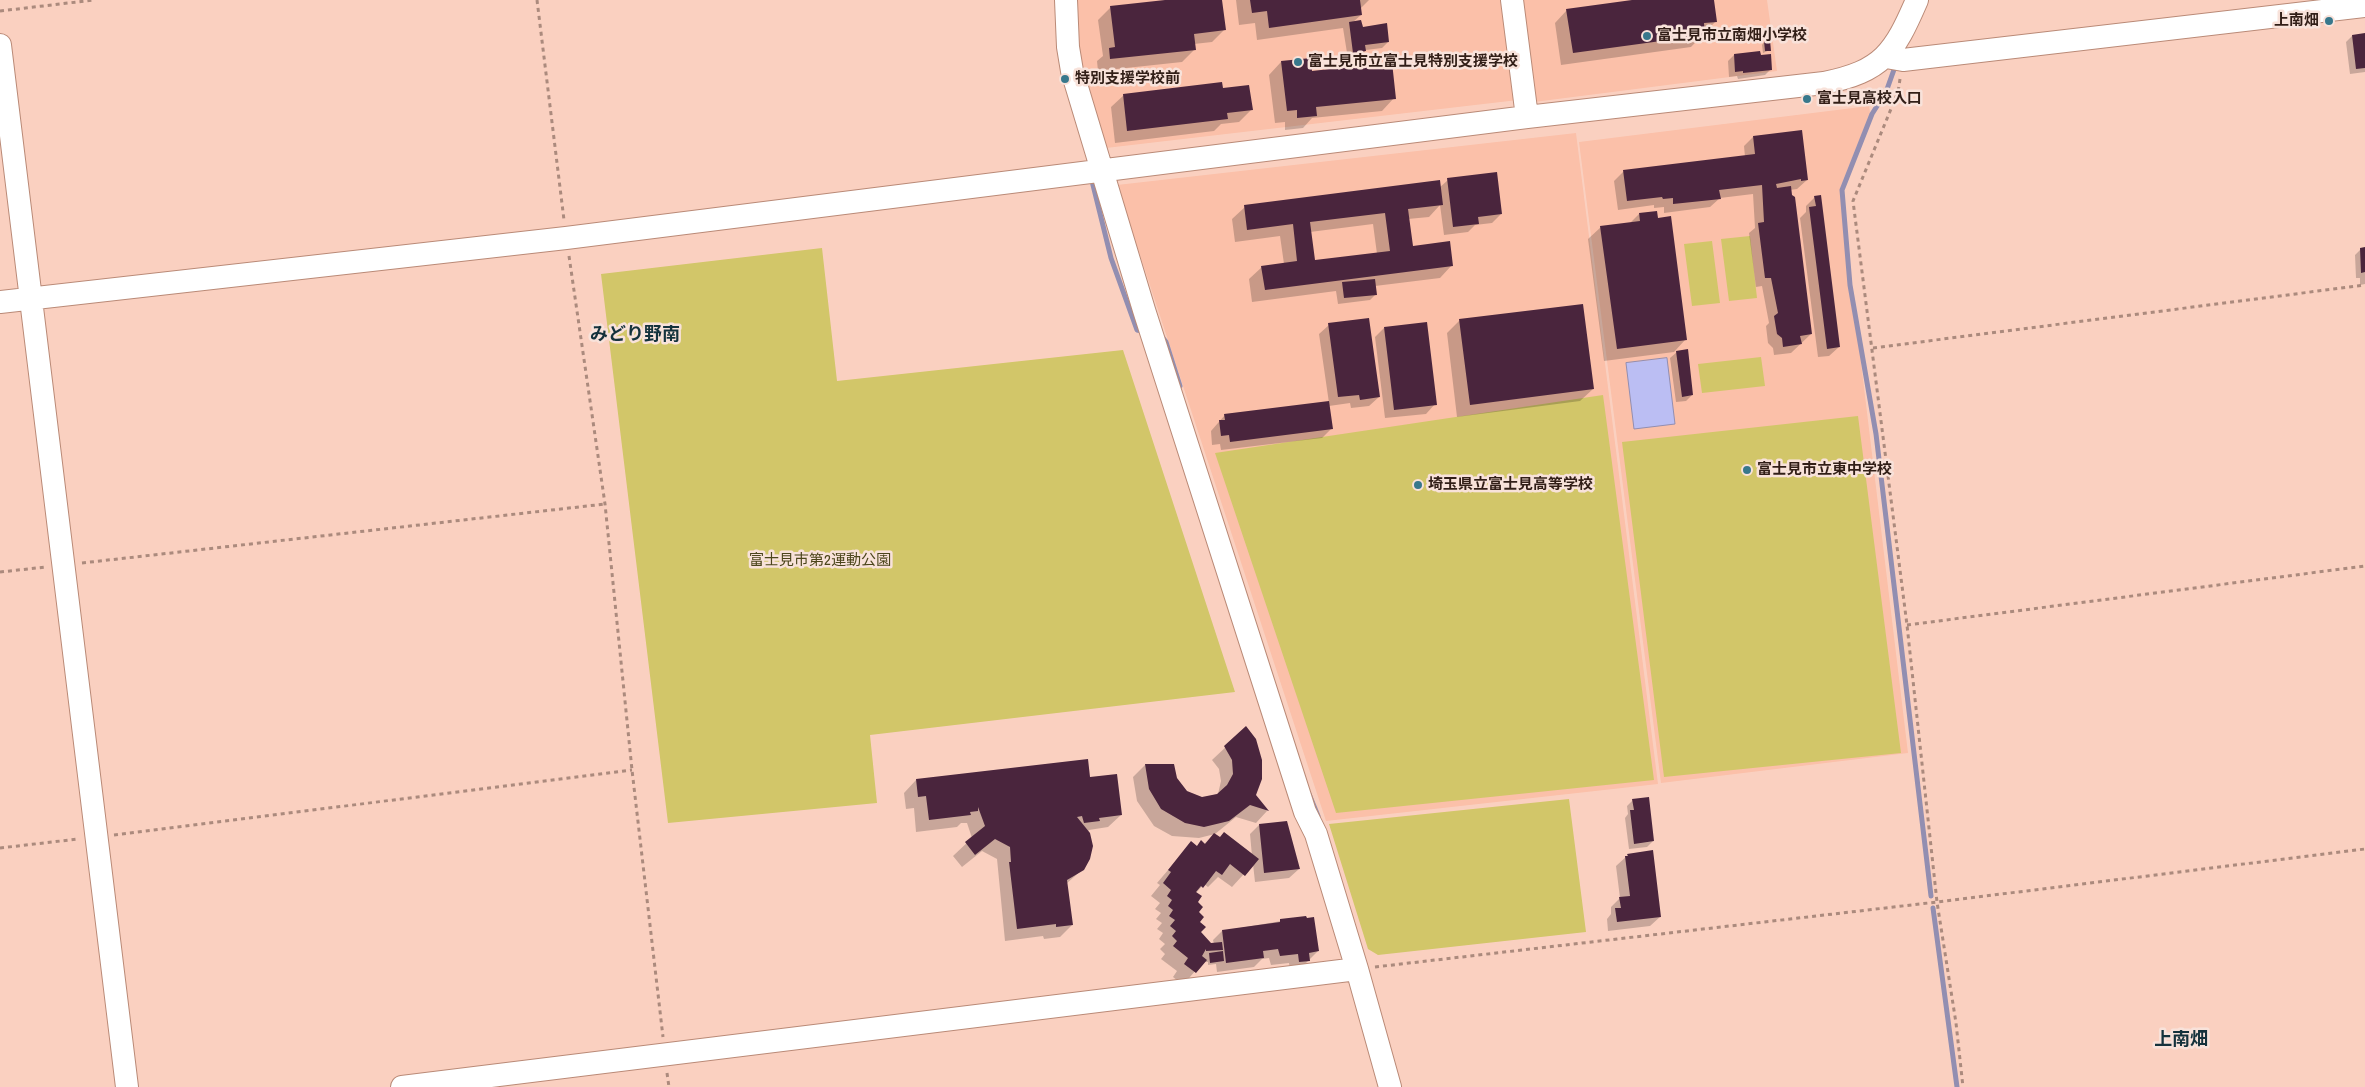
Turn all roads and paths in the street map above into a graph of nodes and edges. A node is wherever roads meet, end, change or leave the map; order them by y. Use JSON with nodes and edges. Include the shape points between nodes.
{"nodes":[{"id":1,"x":94,"y":0,"type":"edge"},
{"id":2,"x":537,"y":0,"type":"edge"},
{"id":3,"x":1066,"y":0,"type":"edge"},
{"id":4,"x":1512,"y":0,"type":"edge"},
{"id":5,"x":1917,"y":0,"type":"edge"},
{"id":6,"x":2365,"y":6,"type":"edge"},
{"id":7,"x":0,"y":11,"type":"edge"},
{"id":8,"x":0,"y":45,"type":"edge"},
{"id":9,"x":1894,"y":58,"type":"junction"},
{"id":10,"x":1527,"y":117,"type":"junction"},
{"id":11,"x":1102,"y":170,"type":"junction"},
{"id":12,"x":566,"y":238,"type":"junction"},
{"id":13,"x":2365,"y":285,"type":"edge"},
{"id":14,"x":30,"y":298,"type":"junction"},
{"id":15,"x":0,"y":302,"type":"edge"},
{"id":16,"x":1873,"y":348,"type":"junction"},
{"id":17,"x":605,"y":504,"type":"junction"},
{"id":18,"x":64,"y":565,"type":"junction"},
{"id":19,"x":2365,"y":566,"type":"edge"},
{"id":20,"x":0,"y":572,"type":"edge"},
{"id":21,"x":1907,"y":625,"type":"junction"},
{"id":22,"x":632,"y":770,"type":"junction"},
{"id":23,"x":98,"y":837,"type":"junction"},
{"id":24,"x":0,"y":848,"type":"edge"},
{"id":25,"x":2365,"y":849,"type":"edge"},
{"id":26,"x":1937,"y":902,"type":"junction"},
{"id":27,"x":1357,"y":969,"type":"junction"},
{"id":28,"x":665,"y":1056,"type":"junction"},
{"id":29,"x":127,"y":1087,"type":"edge"},
{"id":30,"x":402,"y":1087,"type":"edge"},
{"id":31,"x":1390,"y":1087,"type":"edge"},
{"id":32,"x":1963,"y":1087,"type":"edge"}],
"edges":[{"from":1,"to":7,"type":"path"},
{"from":2,"to":12,"type":"path"},
{"from":3,"to":11,"type":"street","via":[[1072,71]]},
{"from":4,"to":10,"type":"street"},
{"from":5,"to":9,"type":"street","via":[[1895,48]]},
{"from":6,"to":9,"type":"street"},
{"from":8,"to":14,"type":"street"},
{"from":9,"to":10,"type":"street","via":[[1848,78],[1824,83]]},
{"from":9,"to":16,"type":"path","via":[[1898,92],[1853,201]]},
{"from":10,"to":11,"type":"street"},
{"from":11,"to":12,"type":"street"},
{"from":11,"to":27,"type":"street","via":[[1144,310],[1305,812],[1316,834]]},
{"from":12,"to":14,"type":"street"},
{"from":12,"to":17,"type":"path"},
{"from":13,"to":16,"type":"path"},
{"from":14,"to":15,"type":"street"},
{"from":14,"to":18,"type":"street"},
{"from":16,"to":21,"type":"path"},
{"from":17,"to":18,"type":"path"},
{"from":17,"to":22,"type":"path"},
{"from":18,"to":20,"type":"path"},
{"from":18,"to":23,"type":"street"},
{"from":19,"to":21,"type":"path"},
{"from":21,"to":26,"type":"path"},
{"from":22,"to":23,"type":"path"},
{"from":22,"to":28,"type":"path"},
{"from":23,"to":24,"type":"path"},
{"from":23,"to":29,"type":"street"},
{"from":25,"to":26,"type":"path"},
{"from":26,"to":27,"type":"path"},
{"from":26,"to":32,"type":"path"},
{"from":27,"to":28,"type":"street"},
{"from":27,"to":31,"type":"street"},
{"from":28,"to":30,"type":"street"}]}
